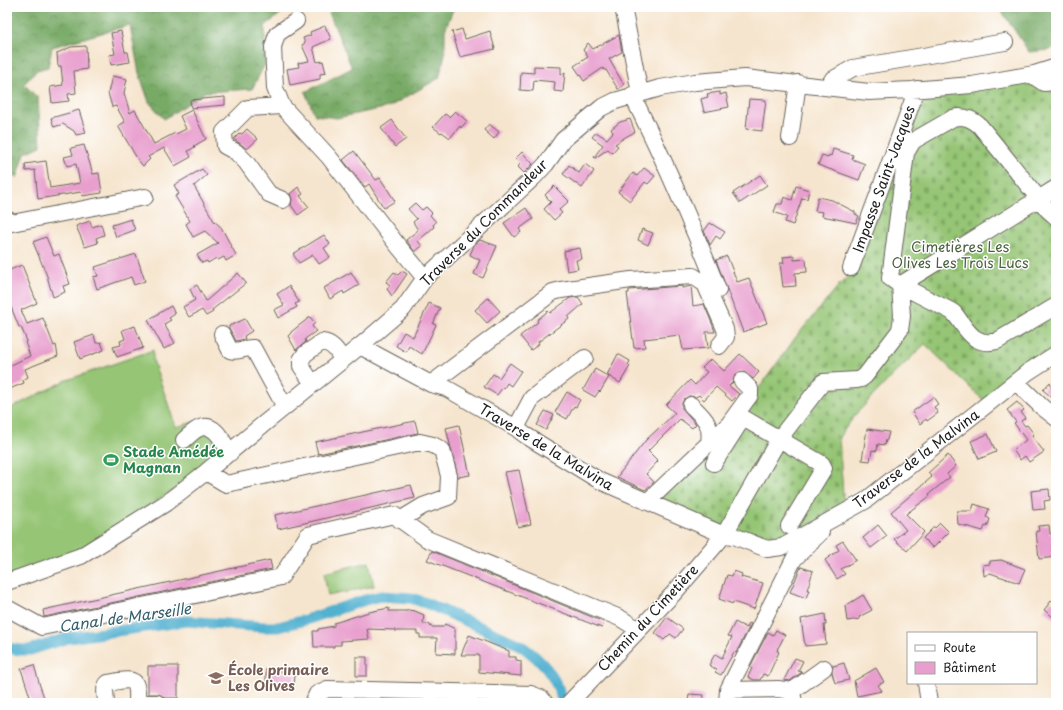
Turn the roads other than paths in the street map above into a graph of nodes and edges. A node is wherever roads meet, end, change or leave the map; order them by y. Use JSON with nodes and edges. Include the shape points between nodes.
{"nodes":[{"id":1,"x":623,"y":7,"type":"edge"},
{"id":2,"x":296,"y":21,"type":"dead end"},
{"id":3,"x":1005,"y":42,"type":"dead end"},
{"id":4,"x":1056,"y":67,"type":"edge"},
{"id":5,"x":1034,"y":74,"type":"junction"},
{"id":6,"x":1056,"y":82,"type":"edge"},
{"id":7,"x":798,"y":83,"type":"junction"},
{"id":8,"x":829,"y":87,"type":"junction"},
{"id":9,"x":917,"y":89,"type":"junction"},
{"id":10,"x":636,"y":94,"type":"junction"},
{"id":11,"x":282,"y":106,"type":"junction"},
{"id":12,"x":790,"y":138,"type":"dead end"},
{"id":13,"x":1056,"y":188,"type":"edge"},
{"id":14,"x":145,"y":197,"type":"dead end"},
{"id":15,"x":1040,"y":198,"type":"junction"},
{"id":16,"x":283,"y":200,"type":"dead end"},
{"id":17,"x":1056,"y":217,"type":"edge"},
{"id":18,"x":10,"y":221,"type":"edge"},
{"id":19,"x":851,"y":268,"type":"dead end"},
{"id":20,"x":425,"y":278,"type":"junction"},
{"id":21,"x":900,"y":285,"type":"junction"},
{"id":22,"x":718,"y":290,"type":"dead end"},
{"id":23,"x":1056,"y":306,"type":"edge"},
{"id":24,"x":222,"y":334,"type":"dead end"},
{"id":25,"x":360,"y":346,"type":"junction"},
{"id":26,"x":719,"y":346,"type":"dead end"},
{"id":27,"x":1056,"y":354,"type":"edge"},
{"id":28,"x":585,"y":358,"type":"dead end"},
{"id":29,"x":343,"y":360,"type":"junction"},
{"id":30,"x":742,"y":381,"type":"dead end"},
{"id":31,"x":1016,"y":382,"type":"junction"},
{"id":32,"x":313,"y":384,"type":"junction"},
{"id":33,"x":431,"y":384,"type":"junction"},
{"id":34,"x":691,"y":405,"type":"dead end"},
{"id":35,"x":285,"y":407,"type":"junction"},
{"id":36,"x":1056,"y":418,"type":"edge"},
{"id":37,"x":516,"y":428,"type":"junction"},
{"id":38,"x":779,"y":439,"type":"junction"},
{"id":39,"x":184,"y":440,"type":"dead end"},
{"id":40,"x":709,"y":443,"type":"junction"},
{"id":41,"x":230,"y":453,"type":"junction"},
{"id":42,"x":714,"y":463,"type":"dead end"},
{"id":43,"x":206,"y":472,"type":"junction"},
{"id":44,"x":647,"y":502,"type":"junction"},
{"id":45,"x":836,"y":517,"type":"junction"},
{"id":46,"x":400,"y":520,"type":"junction"},
{"id":47,"x":789,"y":526,"type":"dead end"},
{"id":48,"x":724,"y":535,"type":"junction"},
{"id":49,"x":7,"y":582,"type":"edge"},
{"id":50,"x":7,"y":608,"type":"edge"},
{"id":51,"x":639,"y":630,"type":"junction"},
{"id":52,"x":824,"y":668,"type":"dead end"},
{"id":53,"x":926,"y":684,"type":"edge"},
{"id":54,"x":728,"y":696,"type":"edge"},
{"id":55,"x":793,"y":697,"type":"edge"},
{"id":56,"x":570,"y":701,"type":"edge"},
{"id":57,"x":106,"y":703,"type":"edge"},
{"id":58,"x":137,"y":703,"type":"edge"},
{"id":59,"x":158,"y":703,"type":"edge"},
{"id":60,"x":314,"y":703,"type":"edge"},
{"id":61,"x":545,"y":703,"type":"edge"},
{"id":62,"x":929,"y":703,"type":"edge"}],
"edges":[{"from":1,"to":10,"type":"street"},
{"from":2,"to":11,"type":"street","via":[[277,34],[273,47],[275,88]]},
{"from":3,"to":8,"type":"street","via":[[853,68],[832,80]]},
{"from":4,"to":5,"type":"street","name":"Traverse du Commandeur"},
{"from":5,"to":6,"type":"street","via":[[1044,83]]},
{"from":5,"to":9,"type":"street","name":"Traverse du Commandeur","via":[[972,85]]},
{"from":7,"to":8,"type":"street","name":"Traverse du Commandeur"},
{"from":7,"to":10,"type":"street","name":"Traverse du Commandeur","via":[[745,78],[695,82]]},
{"from":7,"to":12,"type":"street"},
{"from":8,"to":9,"type":"street","name":"Traverse du Commandeur","via":[[869,92]]},
{"from":9,"to":19,"type":"street","name":"Impasse Saint-Jacques"},
{"from":10,"to":20,"type":"street","name":"Traverse du Commandeur","via":[[601,108],[563,140],[533,178]]},
{"from":10,"to":22,"type":"street"},
{"from":11,"to":16,"type":"street","via":[[248,108],[224,132],[225,146],[246,162],[269,194]]},
{"from":11,"to":20,"type":"street","via":[[329,157]]},
{"from":13,"to":15,"type":"street"},
{"from":14,"to":18,"type":"street"},
{"from":15,"to":17,"type":"street"},
{"from":15,"to":21,"type":"street"},
{"from":15,"to":21,"type":"street","via":[[980,126],[970,118],[958,116],[917,139],[909,147],[904,160],[890,278]]},
{"from":20,"to":25,"type":"street","name":"Traverse du Commandeur","via":[[402,308]]},
{"from":21,"to":23,"type":"street","via":[[951,311],[973,338],[990,343]]},
{"from":21,"to":38,"type":"street","name":"Chemin du Cimetière","via":[[900,330],[865,376],[857,380],[823,382]]},
{"from":24,"to":35,"type":"street","via":[[230,350],[235,352],[248,347],[254,348]]},
{"from":25,"to":29,"type":"street","name":"Traverse du Commandeur"},
{"from":25,"to":33,"type":"street","name":"Traverse de la Malvina"},
{"from":26,"to":33,"type":"street","via":[[726,337],[725,329],[705,284],[693,276],[631,280],[553,292]]},
{"from":27,"to":31,"type":"street","name":"Traverse de la Malvina"},
{"from":28,"to":37,"type":"street","via":[[532,398]]},
{"from":29,"to":32,"type":"street","name":"Traverse du Commandeur"},
{"from":29,"to":32,"type":"street","via":[[333,346],[322,342],[305,354],[301,366]]},
{"from":30,"to":40,"type":"street","via":[[750,389],[750,394],[729,424]]},
{"from":31,"to":36,"type":"street"},
{"from":31,"to":45,"type":"street","name":"Traverse de la Malvina","via":[[865,502]]},
{"from":32,"to":35,"type":"street","name":"Traverse du Commandeur"},
{"from":33,"to":37,"type":"street","name":"Traverse de la Malvina","via":[[446,388]]},
{"from":34,"to":40,"type":"street","via":[[706,420],[710,432]]},
{"from":35,"to":41,"type":"street","name":"Traverse du Commandeur"},
{"from":37,"to":44,"type":"street","name":"Traverse de la Malvina","via":[[600,481]]},
{"from":38,"to":42,"type":"street","via":[[743,419]]},
{"from":38,"to":47,"type":"street","via":[[824,466]]},
{"from":38,"to":48,"type":"street","name":"Chemin du Cimetière"},
{"from":39,"to":41,"type":"street","via":[[198,428],[205,427],[215,431]]},
{"from":40,"to":44,"type":"street"},
{"from":41,"to":43,"type":"street","name":"Traverse du Commandeur"},
{"from":43,"to":46,"type":"street","via":[[226,484],[420,442],[433,445],[442,450],[449,476],[448,497],[423,506]]},
{"from":43,"to":49,"type":"street","name":"Traverse du Commandeur","via":[[166,503],[81,556]]},
{"from":44,"to":48,"type":"street","name":"Traverse de la Malvina"},
{"from":45,"to":48,"type":"street","name":"Traverse de la Malvina","via":[[782,547],[767,549],[734,536]]},
{"from":45,"to":54,"type":"street","via":[[794,559]]},
{"from":46,"to":50,"type":"street","via":[[394,516],[308,535],[281,577],[42,627]]},
{"from":46,"to":51,"type":"street","via":[[427,539],[620,618]]},
{"from":48,"to":51,"type":"street","name":"Chemin du Cimetière"},
{"from":51,"to":56,"type":"street","name":"Chemin du Cimetière"},
{"from":52,"to":55,"type":"street"},
{"from":53,"to":62,"type":"street"},
{"from":54,"to":55,"type":"street","via":[[778,689]]},
{"from":57,"to":58,"type":"street","via":[[106,685],[128,680],[136,685]]},
{"from":58,"to":59,"type":"street"},
{"from":60,"to":61,"type":"street","via":[[317,694],[327,690],[531,694],[541,698]]}]}
